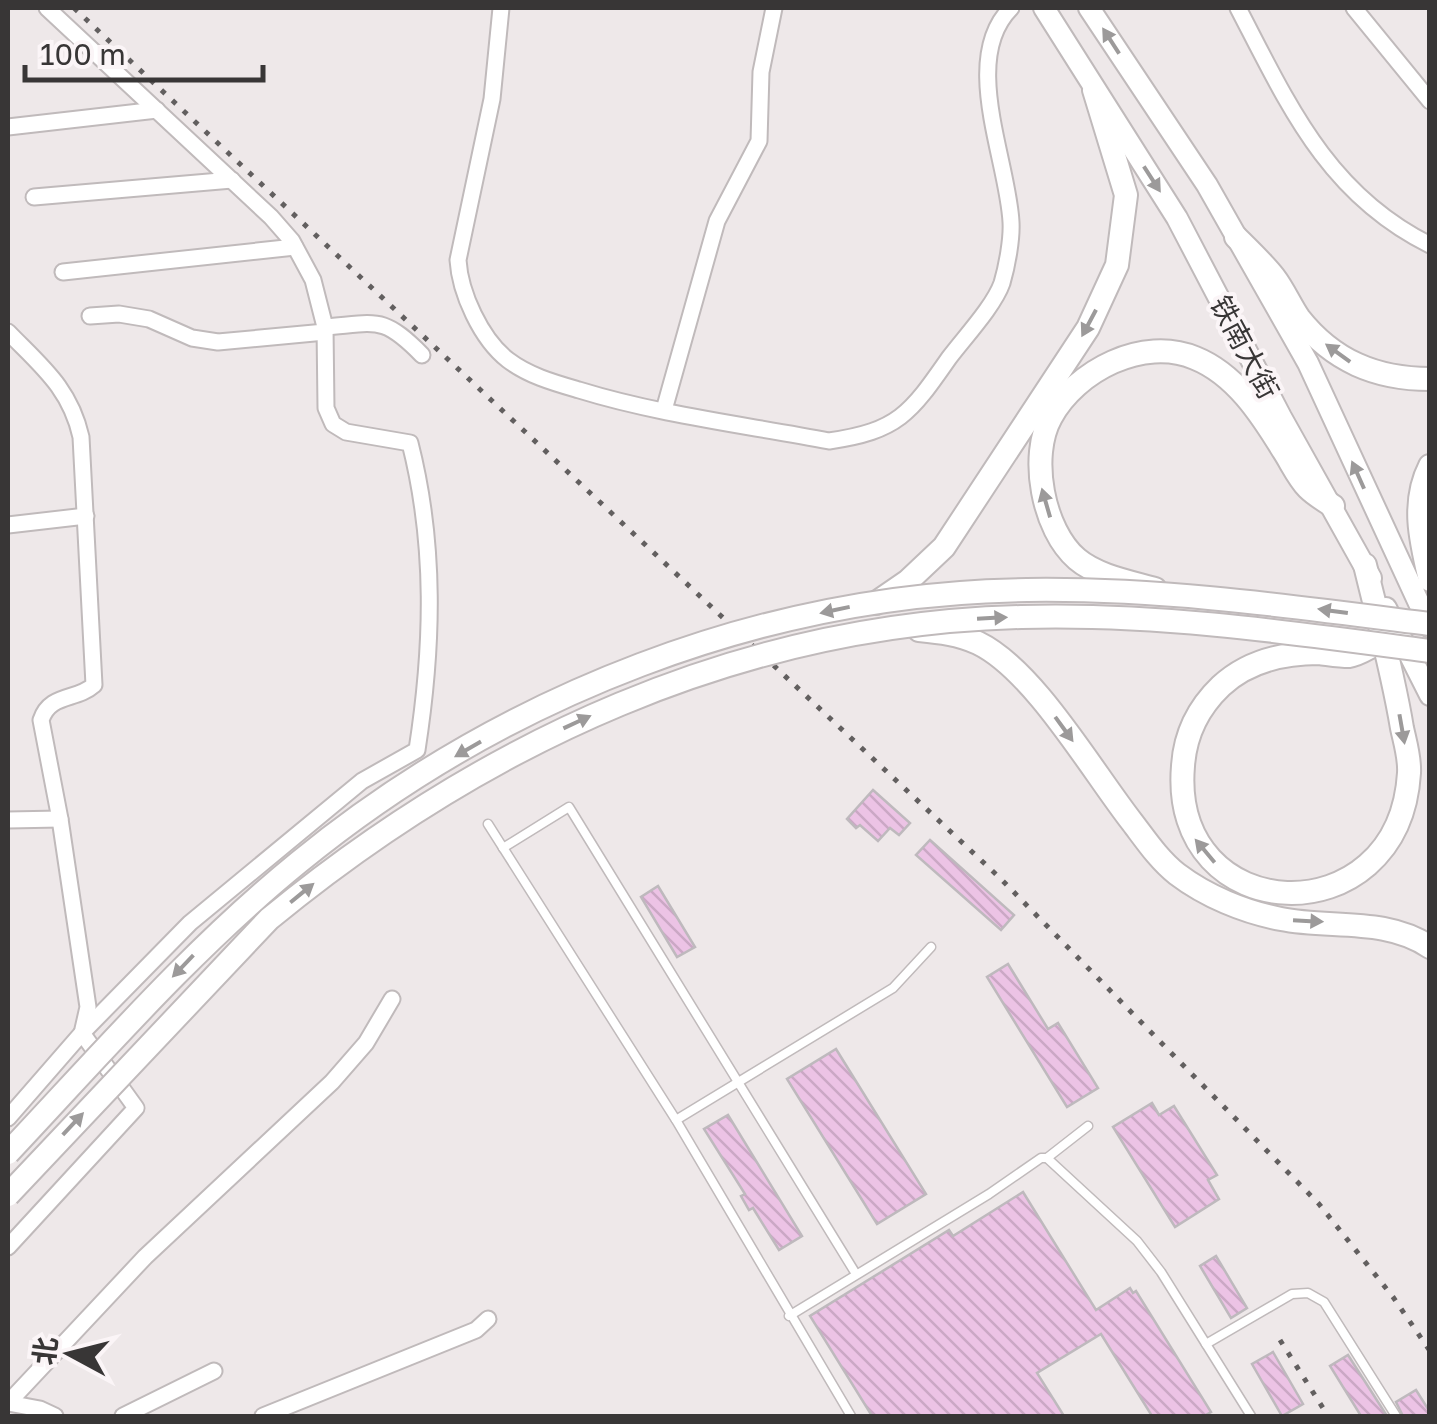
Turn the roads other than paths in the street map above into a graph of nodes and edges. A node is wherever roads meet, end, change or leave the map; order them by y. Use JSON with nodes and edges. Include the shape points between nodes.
{"nodes":[{"id":1,"x":48,"y":8,"type":"edge"},
{"id":2,"x":501,"y":8,"type":"edge"},
{"id":3,"x":774,"y":8,"type":"edge"},
{"id":4,"x":1011,"y":8,"type":"edge"},
{"id":5,"x":1044,"y":8,"type":"edge"},
{"id":6,"x":1089,"y":8,"type":"edge"},
{"id":7,"x":1238,"y":8,"type":"edge"},
{"id":8,"x":1354,"y":8,"type":"edge"},
{"id":9,"x":1094,"y":90,"type":"junction"},
{"id":10,"x":1430,"y":101,"type":"edge"},
{"id":11,"x":158,"y":110,"type":"junction"},
{"id":12,"x":8,"y":127,"type":"edge"},
{"id":13,"x":232,"y":180,"type":"junction"},
{"id":14,"x":34,"y":197,"type":"dead end"},
{"id":15,"x":1236,"y":236,"type":"junction"},
{"id":16,"x":1430,"y":246,"type":"edge"},
{"id":17,"x":295,"y":247,"type":"junction"},
{"id":18,"x":63,"y":272,"type":"dead end"},
{"id":19,"x":90,"y":316,"type":"dead end"},
{"id":20,"x":325,"y":329,"type":"junction"},
{"id":21,"x":8,"y":332,"type":"edge"},
{"id":22,"x":422,"y":356,"type":"dead end"},
{"id":23,"x":1430,"y":379,"type":"edge"},
{"id":24,"x":664,"y":410,"type":"junction"},
{"id":25,"x":1430,"y":466,"type":"edge"},
{"id":26,"x":1333,"y":506,"type":"junction"},
{"id":27,"x":86,"y":516,"type":"junction"},
{"id":28,"x":8,"y":526,"type":"edge"},
{"id":29,"x":1365,"y":566,"type":"junction"},
{"id":30,"x":1430,"y":580,"type":"edge"},
{"id":31,"x":1172,"y":595,"type":"junction"},
{"id":32,"x":876,"y":603,"type":"junction"},
{"id":33,"x":1430,"y":625,"type":"edge"},
{"id":34,"x":900,"y":628,"type":"junction"},
{"id":35,"x":1376,"y":644,"type":"junction"},
{"id":36,"x":1430,"y":651,"type":"edge"},
{"id":37,"x":1430,"y":695,"type":"edge"},
{"id":38,"x":60,"y":819,"type":"junction"},
{"id":39,"x":8,"y":820,"type":"edge"},
{"id":40,"x":488,"y":824,"type":"dead end"},
{"id":41,"x":503,"y":848,"type":"junction"},
{"id":42,"x":932,"y":947,"type":"dead end"},
{"id":43,"x":1430,"y":947,"type":"edge"},
{"id":44,"x":392,"y":999,"type":"dead end"},
{"id":45,"x":82,"y":1032,"type":"junction"},
{"id":46,"x":738,"y":1082,"type":"junction"},
{"id":47,"x":8,"y":1118,"type":"edge"},
{"id":48,"x":676,"y":1120,"type":"junction"},
{"id":49,"x":1088,"y":1126,"type":"dead end"},
{"id":50,"x":8,"y":1152,"type":"edge"},
{"id":51,"x":1047,"y":1158,"type":"junction"},
{"id":52,"x":8,"y":1196,"type":"edge"},
{"id":53,"x":8,"y":1247,"type":"edge"},
{"id":54,"x":856,"y":1274,"type":"junction"},
{"id":55,"x":789,"y":1316,"type":"junction"},
{"id":56,"x":488,"y":1319,"type":"dead end"},
{"id":57,"x":1206,"y":1344,"type":"junction"},
{"id":58,"x":214,"y":1370,"type":"dead end"},
{"id":59,"x":8,"y":1403,"type":"edge"},
{"id":60,"x":55,"y":1416,"type":"edge"},
{"id":61,"x":122,"y":1416,"type":"edge"},
{"id":62,"x":263,"y":1416,"type":"edge"},
{"id":63,"x":851,"y":1416,"type":"edge"},
{"id":64,"x":1252,"y":1416,"type":"edge"},
{"id":65,"x":1396,"y":1416,"type":"edge"}],
"edges":[{"from":1,"to":11,"type":"street"},
{"from":2,"to":24,"type":"street","via":[[492,99],[458,260],[460,286],[506,359],[538,378]]},
{"from":3,"to":24,"type":"street","via":[[762,72],[760,141],[717,220]]},
{"from":4,"to":24,"type":"street","via":[[989,49],[993,126],[1012,225],[1001,285],[918,404],[895,423],[829,440]]},
{"from":5,"to":9,"type":"main road","name":"铁南大街"},
{"from":15,"to":6,"type":"main road","name":"铁南大街","one_way":true},
{"from":7,"to":16,"type":"street","via":[[1297,122],[1333,172],[1368,206]]},
{"from":8,"to":10,"type":"street"},
{"from":9,"to":26,"type":"main road","name":"铁南大街","one_way":true,"via":[[1177,218]]},
{"from":9,"to":32,"type":"main road","one_way":true,"via":[[1126,195],[1117,265],[1088,328],[944,547]]},
{"from":11,"to":12,"type":"street"},
{"from":11,"to":13,"type":"street"},
{"from":13,"to":14,"type":"street"},
{"from":13,"to":17,"type":"street"},
{"from":23,"to":15,"type":"main road","one_way":true,"via":[[1399,379],[1338,356],[1298,317],[1274,277]]},
{"from":33,"to":15,"type":"main road","name":"铁南大街","one_way":true,"via":[[1308,363]]},
{"from":17,"to":18,"type":"street"},
{"from":17,"to":20,"type":"street","via":[[314,280]]},
{"from":19,"to":20,"type":"street","via":[[149,319],[218,342]]},
{"from":20,"to":22,"type":"street","via":[[376,323],[398,330]]},
{"from":20,"to":45,"type":"street","via":[[326,408],[333,424],[410,443],[424,496],[430,633],[416,750],[362,781],[256,867]]},
{"from":21,"to":27,"type":"street","via":[[76,411]]},
{"from":25,"to":30,"type":"main road","via":[[1421,482],[1418,529]]},
{"from":26,"to":29,"type":"main road","name":"铁南大街"},
{"from":31,"to":26,"type":"main road","one_way":true,"bridge":true,"via":[[1103,574],[1077,559],[1055,531],[1042,491],[1048,420],[1092,373],[1138,354],[1192,356],[1232,383],[1261,414],[1307,487]]},
{"from":27,"to":28,"type":"street"},
{"from":27,"to":38,"type":"street","via":[[94,685],[58,699],[41,720]]},
{"from":29,"to":35,"type":"main road","one_way":true,"via":[[1409,768],[1398,822],[1382,852],[1329,888],[1288,894],[1256,889],[1220,868],[1196,842],[1184,810],[1184,752],[1205,703],[1242,670],[1271,658],[1352,656]]},
{"from":29,"to":37,"type":"main road","name":"铁南大街"},
{"from":31,"to":32,"type":"main road","bridge":true,"via":[[1029,590]]},
{"from":33,"to":31,"type":"main road","one_way":true,"bridge":true},
{"from":32,"to":50,"type":"main road","one_way":true,"bridge":true,"via":[[650,660],[568,694],[382,798],[193,955]]},
{"from":34,"to":35,"type":"main road","one_way":true,"bridge":true,"via":[[1025,616],[1171,621]]},
{"from":34,"to":43,"type":"main road","one_way":true,"bridge":true,"via":[[946,632],[980,644],[1016,672],[1175,872],[1224,902],[1283,920],[1364,924]]},
{"from":52,"to":34,"type":"main road","one_way":true,"bridge":true,"via":[[269,920],[458,783],[603,710],[714,668],[797,645]]},
{"from":35,"to":36,"type":"main road","bridge":true},
{"from":38,"to":39,"type":"street"},
{"from":38,"to":45,"type":"street","via":[[88,1007]]},
{"from":40,"to":41,"type":"lane"},
{"from":41,"to":46,"type":"lane","via":[[569,807]]},
{"from":41,"to":48,"type":"lane"},
{"from":42,"to":46,"type":"lane","via":[[892,988]]},
{"from":44,"to":59,"type":"street","via":[[332,1082],[144,1258]]},
{"from":45,"to":47,"type":"street"},
{"from":45,"to":53,"type":"street","via":[[136,1108]]},
{"from":46,"to":48,"type":"lane"},
{"from":46,"to":54,"type":"lane"},
{"from":48,"to":55,"type":"lane"},
{"from":49,"to":51,"type":"lane"},
{"from":51,"to":54,"type":"lane"},
{"from":51,"to":57,"type":"lane","via":[[1137,1242]]},
{"from":54,"to":55,"type":"lane"},
{"from":55,"to":63,"type":"lane"},
{"from":56,"to":62,"type":"street","via":[[476,1330]]},
{"from":57,"to":64,"type":"lane"},
{"from":57,"to":65,"type":"lane","via":[[1292,1294],[1308,1293],[1324,1302]]},
{"from":58,"to":61,"type":"street"},
{"from":59,"to":60,"type":"street"}]}
